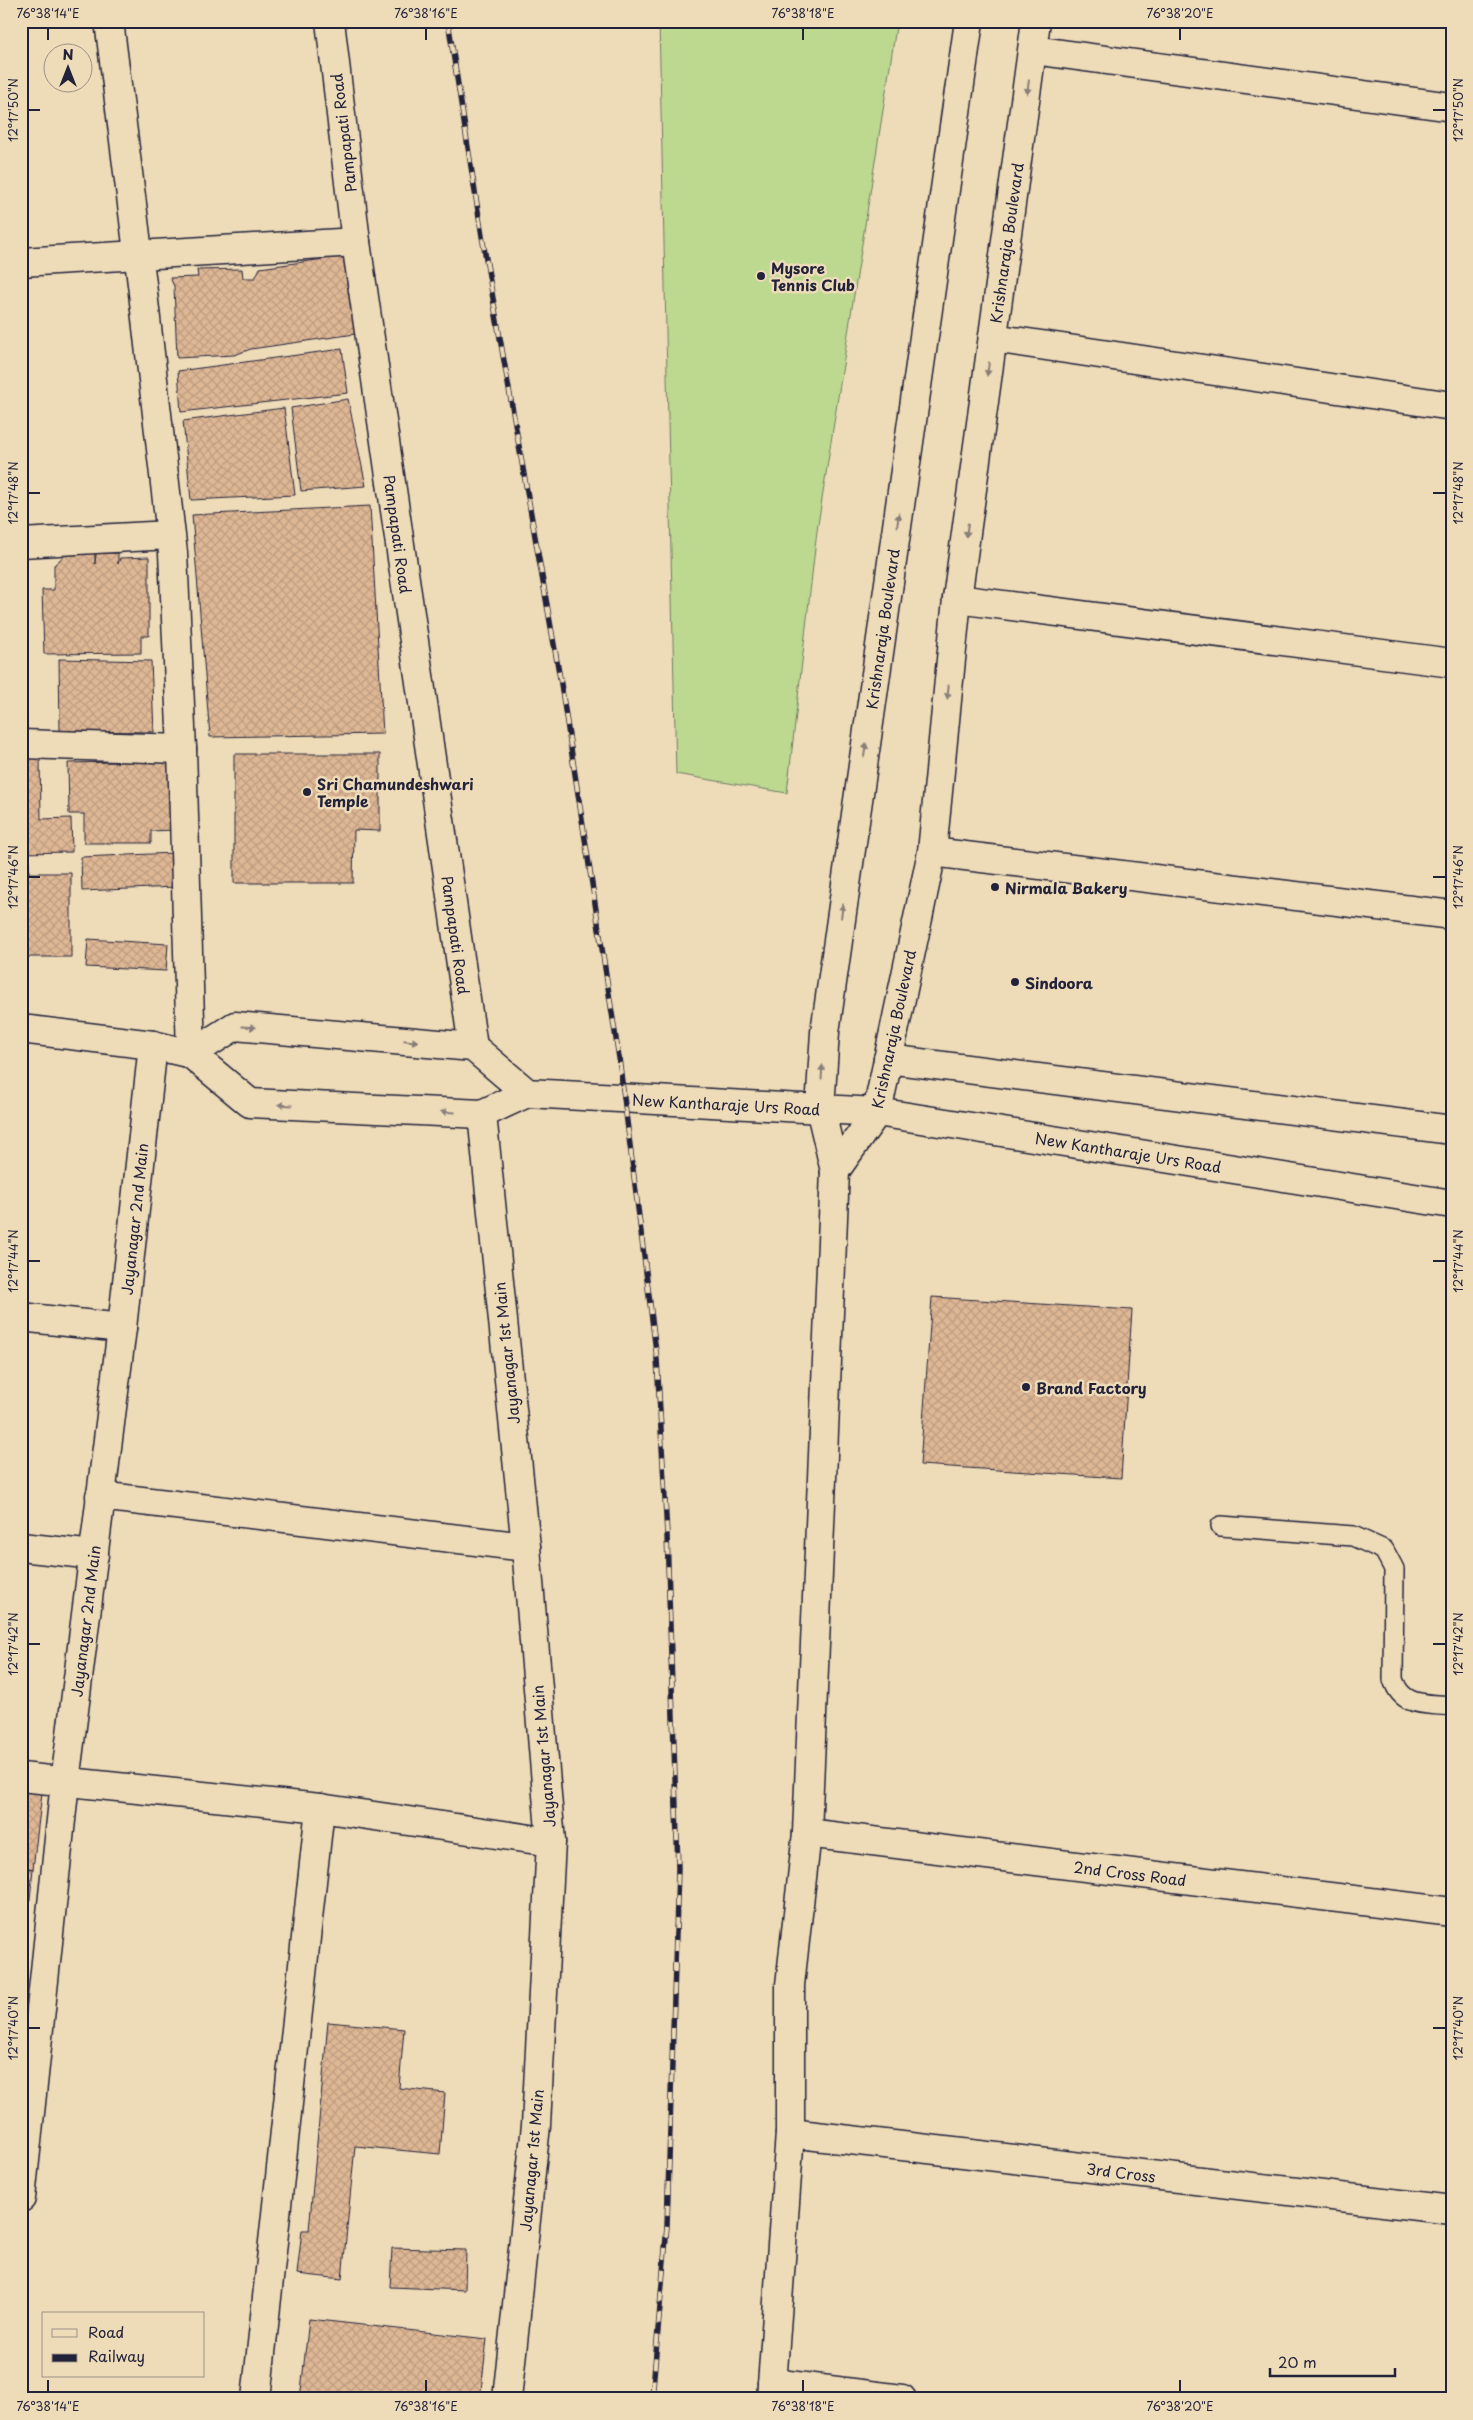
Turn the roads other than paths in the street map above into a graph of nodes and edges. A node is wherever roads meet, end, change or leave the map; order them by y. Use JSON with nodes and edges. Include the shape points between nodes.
{"nodes":[{"id":1,"x":109,"y":21,"type":"edge"},
{"id":2,"x":330,"y":21,"type":"edge"},
{"id":3,"x":969,"y":21,"type":"edge"},
{"id":4,"x":1036,"y":21,"type":"edge"},
{"id":5,"x":1033,"y":50,"type":"junction"},
{"id":6,"x":1452,"y":107,"type":"edge"},
{"id":7,"x":356,"y":242,"type":"junction"},
{"id":8,"x":138,"y":254,"type":"junction"},
{"id":9,"x":21,"y":262,"type":"edge"},
{"id":10,"x":993,"y":338,"type":"junction"},
{"id":11,"x":1452,"y":406,"type":"edge"},
{"id":12,"x":170,"y":535,"type":"junction"},
{"id":13,"x":21,"y":543,"type":"edge"},
{"id":14,"x":957,"y":599,"type":"junction"},
{"id":15,"x":1452,"y":663,"type":"edge"},
{"id":16,"x":21,"y":744,"type":"edge"},
{"id":17,"x":182,"y":749,"type":"junction"},
{"id":18,"x":932,"y":852,"type":"junction"},
{"id":19,"x":1452,"y":915,"type":"edge"},
{"id":20,"x":21,"y":1029,"type":"edge"},
{"id":21,"x":153,"y":1045,"type":"junction"},
{"id":22,"x":473,"y":1047,"type":"junction"},
{"id":23,"x":191,"y":1054,"type":"junction"},
{"id":24,"x":888,"y":1059,"type":"junction"},
{"id":25,"x":527,"y":1093,"type":"junction"},
{"id":26,"x":820,"y":1108,"type":"junction"},
{"id":27,"x":876,"y":1112,"type":"junction"},
{"id":28,"x":482,"y":1114,"type":"junction"},
{"id":29,"x":1452,"y":1130,"type":"edge"},
{"id":30,"x":835,"y":1171,"type":"junction"},
{"id":31,"x":1452,"y":1204,"type":"edge"},
{"id":32,"x":21,"y":1317,"type":"edge"},
{"id":33,"x":122,"y":1328,"type":"junction"},
{"id":34,"x":100,"y":1496,"type":"junction"},
{"id":35,"x":1222,"y":1526,"type":"dead end"},
{"id":36,"x":21,"y":1547,"type":"edge"},
{"id":37,"x":526,"y":1548,"type":"junction"},
{"id":38,"x":94,"y":1555,"type":"junction"},
{"id":39,"x":1452,"y":1706,"type":"edge"},
{"id":40,"x":21,"y":1777,"type":"edge"},
{"id":41,"x":65,"y":1782,"type":"junction"},
{"id":42,"x":320,"y":1808,"type":"junction"},
{"id":43,"x":807,"y":1833,"type":"junction"},
{"id":44,"x":551,"y":1842,"type":"junction"},
{"id":45,"x":1452,"y":1912,"type":"edge"},
{"id":46,"x":32,"y":1983,"type":"edge"},
{"id":47,"x":790,"y":2133,"type":"junction"},
{"id":48,"x":21,"y":2198,"type":"edge"},
{"id":49,"x":1452,"y":2210,"type":"edge"},
{"id":50,"x":771,"y":2391,"type":"edge"},
{"id":51,"x":256,"y":2399,"type":"edge"},
{"id":52,"x":507,"y":2399,"type":"edge"},
{"id":53,"x":902,"y":2399,"type":"edge"}],
"edges":[{"from":1,"to":8,"type":"street"},
{"from":2,"to":7,"type":"street","name":"Pampapati Road"},
{"from":26,"to":3,"type":"street","name":"Krishnaraja Boulevard","one_way":true,"via":[[825,1032]]},
{"from":4,"to":5,"type":"street","name":"Krishnaraja Boulevard"},
{"from":5,"to":6,"type":"street"},
{"from":5,"to":10,"type":"street","name":"Krishnaraja Boulevard","one_way":true},
{"from":7,"to":8,"type":"street"},
{"from":7,"to":22,"type":"street","name":"Pampapati Road"},
{"from":8,"to":9,"type":"street"},
{"from":8,"to":12,"type":"street"},
{"from":10,"to":11,"type":"street"},
{"from":10,"to":14,"type":"street","name":"Krishnaraja Boulevard","one_way":true},
{"from":12,"to":13,"type":"street"},
{"from":12,"to":17,"type":"street"},
{"from":14,"to":15,"type":"street"},
{"from":14,"to":18,"type":"street","name":"Krishnaraja Boulevard","one_way":true},
{"from":16,"to":17,"type":"street"},
{"from":17,"to":23,"type":"street"},
{"from":18,"to":19,"type":"street"},
{"from":18,"to":24,"type":"street","name":"Krishnaraja Boulevard"},
{"from":20,"to":21,"type":"street"},
{"from":21,"to":23,"type":"street"},
{"from":21,"to":33,"type":"street","name":"Jayanagar 2nd Main"},
{"from":23,"to":22,"type":"street","one_way":true,"via":[[235,1026]]},
{"from":22,"to":25,"type":"street"},
{"from":28,"to":23,"type":"street","one_way":true,"via":[[250,1103]]},
{"from":24,"to":27,"type":"street","name":"Krishnaraja Boulevard"},
{"from":24,"to":29,"type":"street"},
{"from":25,"to":26,"type":"street","name":"New Kantharaje Urs Road"},
{"from":25,"to":28,"type":"street"},
{"from":26,"to":27,"type":"street","name":"New Kantharaje Urs Road"},
{"from":26,"to":30,"type":"street","name":"Krishnaraja Boulevard"},
{"from":27,"to":30,"type":"street","name":"Krishnaraja Boulevard"},
{"from":27,"to":31,"type":"street","name":"New Kantharaje Urs Road"},
{"from":28,"to":37,"type":"street","name":"Jayanagar 1st Main"},
{"from":30,"to":43,"type":"street"},
{"from":32,"to":33,"type":"street"},
{"from":33,"to":34,"type":"street","name":"Jayanagar 2nd Main"},
{"from":34,"to":37,"type":"street"},
{"from":34,"to":38,"type":"street","name":"Jayanagar 2nd Main"},
{"from":35,"to":39,"type":"lane","via":[[1353,1536],[1384,1550],[1394,1569],[1393,1679],[1397,1690],[1412,1702]]},
{"from":36,"to":38,"type":"street"},
{"from":37,"to":44,"type":"street","name":"Jayanagar 1st Main"},
{"from":38,"to":41,"type":"street","name":"Jayanagar 2nd Main"},
{"from":40,"to":41,"type":"street"},
{"from":41,"to":42,"type":"street"},
{"from":41,"to":46,"type":"street","name":"Jayanagar 2nd Main"},
{"from":42,"to":44,"type":"street"},
{"from":42,"to":51,"type":"street"},
{"from":43,"to":45,"type":"street","name":"2nd Cross Road"},
{"from":43,"to":47,"type":"street","via":[[790,1984]]},
{"from":44,"to":52,"type":"street","name":"Jayanagar 1st Main","via":[[536,2125]]},
{"from":46,"to":48,"type":"street","name":"Jayanagar 2nd Main"},
{"from":47,"to":49,"type":"street","name":"3rd Cross"},
{"from":47,"to":50,"type":"street"},
{"from":50,"to":53,"type":"street"}]}
